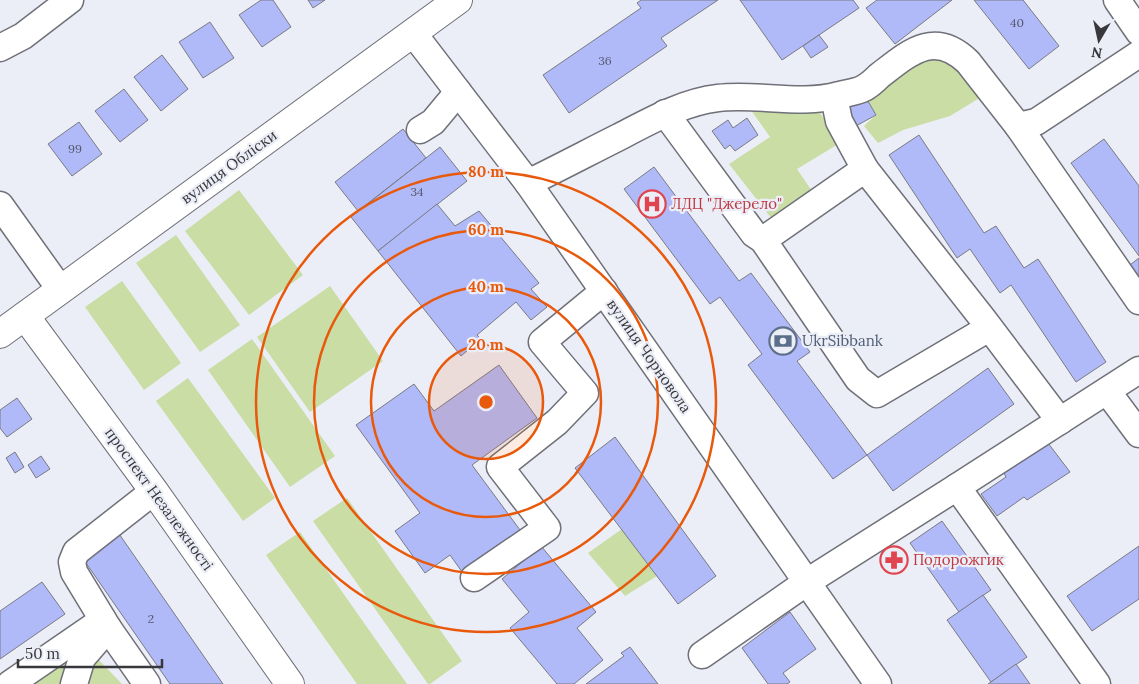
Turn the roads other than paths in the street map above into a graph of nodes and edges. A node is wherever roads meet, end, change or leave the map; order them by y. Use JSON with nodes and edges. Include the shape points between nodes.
{"nodes":[{"id":1,"x":70,"y":0,"type":"edge"},
{"id":2,"x":458,"y":0,"type":"edge"},
{"id":3,"x":1117,"y":0,"type":"edge"},
{"id":4,"x":1139,"y":32,"type":"edge"},
{"id":5,"x":413,"y":33,"type":"junction"},
{"id":6,"x":0,"y":48,"type":"edge"},
{"id":7,"x":1139,"y":54,"type":"edge"},
{"id":8,"x":458,"y":92,"type":"junction"},
{"id":9,"x":834,"y":96,"type":"junction"},
{"id":10,"x":665,"y":113,"type":"junction"},
{"id":11,"x":1018,"y":126,"type":"junction"},
{"id":12,"x":420,"y":130,"type":"dead end"},
{"id":13,"x":865,"y":169,"type":"junction"},
{"id":14,"x":528,"y":183,"type":"junction"},
{"id":15,"x":0,"y":204,"type":"edge"},
{"id":16,"x":764,"y":240,"type":"junction"},
{"id":17,"x":60,"y":289,"type":"junction"},
{"id":18,"x":604,"y":292,"type":"junction"},
{"id":19,"x":1139,"y":301,"type":"edge"},
{"id":20,"x":25,"y":316,"type":"junction"},
{"id":21,"x":989,"y":328,"type":"junction"},
{"id":22,"x":0,"y":334,"type":"edge"},
{"id":23,"x":1139,"y":370,"type":"edge"},
{"id":24,"x":1107,"y":391,"type":"junction"},
{"id":25,"x":1060,"y":421,"type":"junction"},
{"id":26,"x":1139,"y":434,"type":"edge"},
{"id":27,"x":957,"y":487,"type":"junction"},
{"id":28,"x":154,"y":491,"type":"junction"},
{"id":29,"x":474,"y":578,"type":"dead end"},
{"id":30,"x":808,"y":582,"type":"junction"},
{"id":31,"x":106,"y":624,"type":"junction"},
{"id":32,"x":702,"y":655,"type":"dead end"},
{"id":33,"x":10,"y":684,"type":"edge"},
{"id":34,"x":74,"y":684,"type":"edge"},
{"id":35,"x":147,"y":684,"type":"edge"},
{"id":36,"x":290,"y":684,"type":"edge"},
{"id":37,"x":878,"y":684,"type":"edge"},
{"id":38,"x":1097,"y":684,"type":"edge"}],
"edges":[{"from":1,"to":6,"type":"street","via":[[24,36]]},
{"from":2,"to":5,"type":"main road","name":"вулиця Обліски"},
{"from":3,"to":4,"type":"street"},
{"from":5,"to":8,"type":"street","name":"вулиця Чорновола"},
{"from":5,"to":17,"type":"main road","name":"вулиця Обліски"},
{"from":7,"to":11,"type":"street","via":[[1036,122]]},
{"from":8,"to":12,"type":"street","via":[[433,122]]},
{"from":8,"to":14,"type":"street","name":"вулиця Чорновола"},
{"from":9,"to":10,"type":"street","via":[[808,100],[745,95],[716,98]]},
{"from":9,"to":11,"type":"street","via":[[864,88],[917,49],[939,46],[960,54],[968,62]]},
{"from":9,"to":13,"type":"street","via":[[840,121]]},
{"from":10,"to":14,"type":"street"},
{"from":10,"to":16,"type":"street","via":[[754,234]]},
{"from":11,"to":19,"type":"street"},
{"from":13,"to":16,"type":"street"},
{"from":13,"to":21,"type":"street"},
{"from":14,"to":18,"type":"street","name":"вулиця Чорновола"},
{"from":15,"to":17,"type":"street"},
{"from":16,"to":21,"type":"street","via":[[858,378],[877,394]]},
{"from":17,"to":20,"type":"main road","name":"вулиця Обліски"},
{"from":18,"to":29,"type":"street","via":[[542,342],[585,393],[557,422],[500,467],[547,528]]},
{"from":18,"to":30,"type":"street","name":"вулиця Чорновола"},
{"from":20,"to":22,"type":"main road","name":"вулиця Обліски"},
{"from":20,"to":28,"type":"main road","name":"проспект Незалежності"},
{"from":21,"to":25,"type":"street"},
{"from":23,"to":24,"type":"street"},
{"from":24,"to":25,"type":"street"},
{"from":24,"to":26,"type":"street"},
{"from":25,"to":27,"type":"street"},
{"from":27,"to":30,"type":"street"},
{"from":27,"to":38,"type":"street"},
{"from":28,"to":31,"type":"street","via":[[76,552],[72,562],[74,572]]},
{"from":28,"to":36,"type":"main road","name":"проспект Незалежності"},
{"from":30,"to":32,"type":"street"},
{"from":30,"to":37,"type":"street","name":"вулиця Чорновола"},
{"from":31,"to":33,"type":"street"},
{"from":31,"to":34,"type":"street","via":[[82,658]]},
{"from":31,"to":35,"type":"street"}]}
